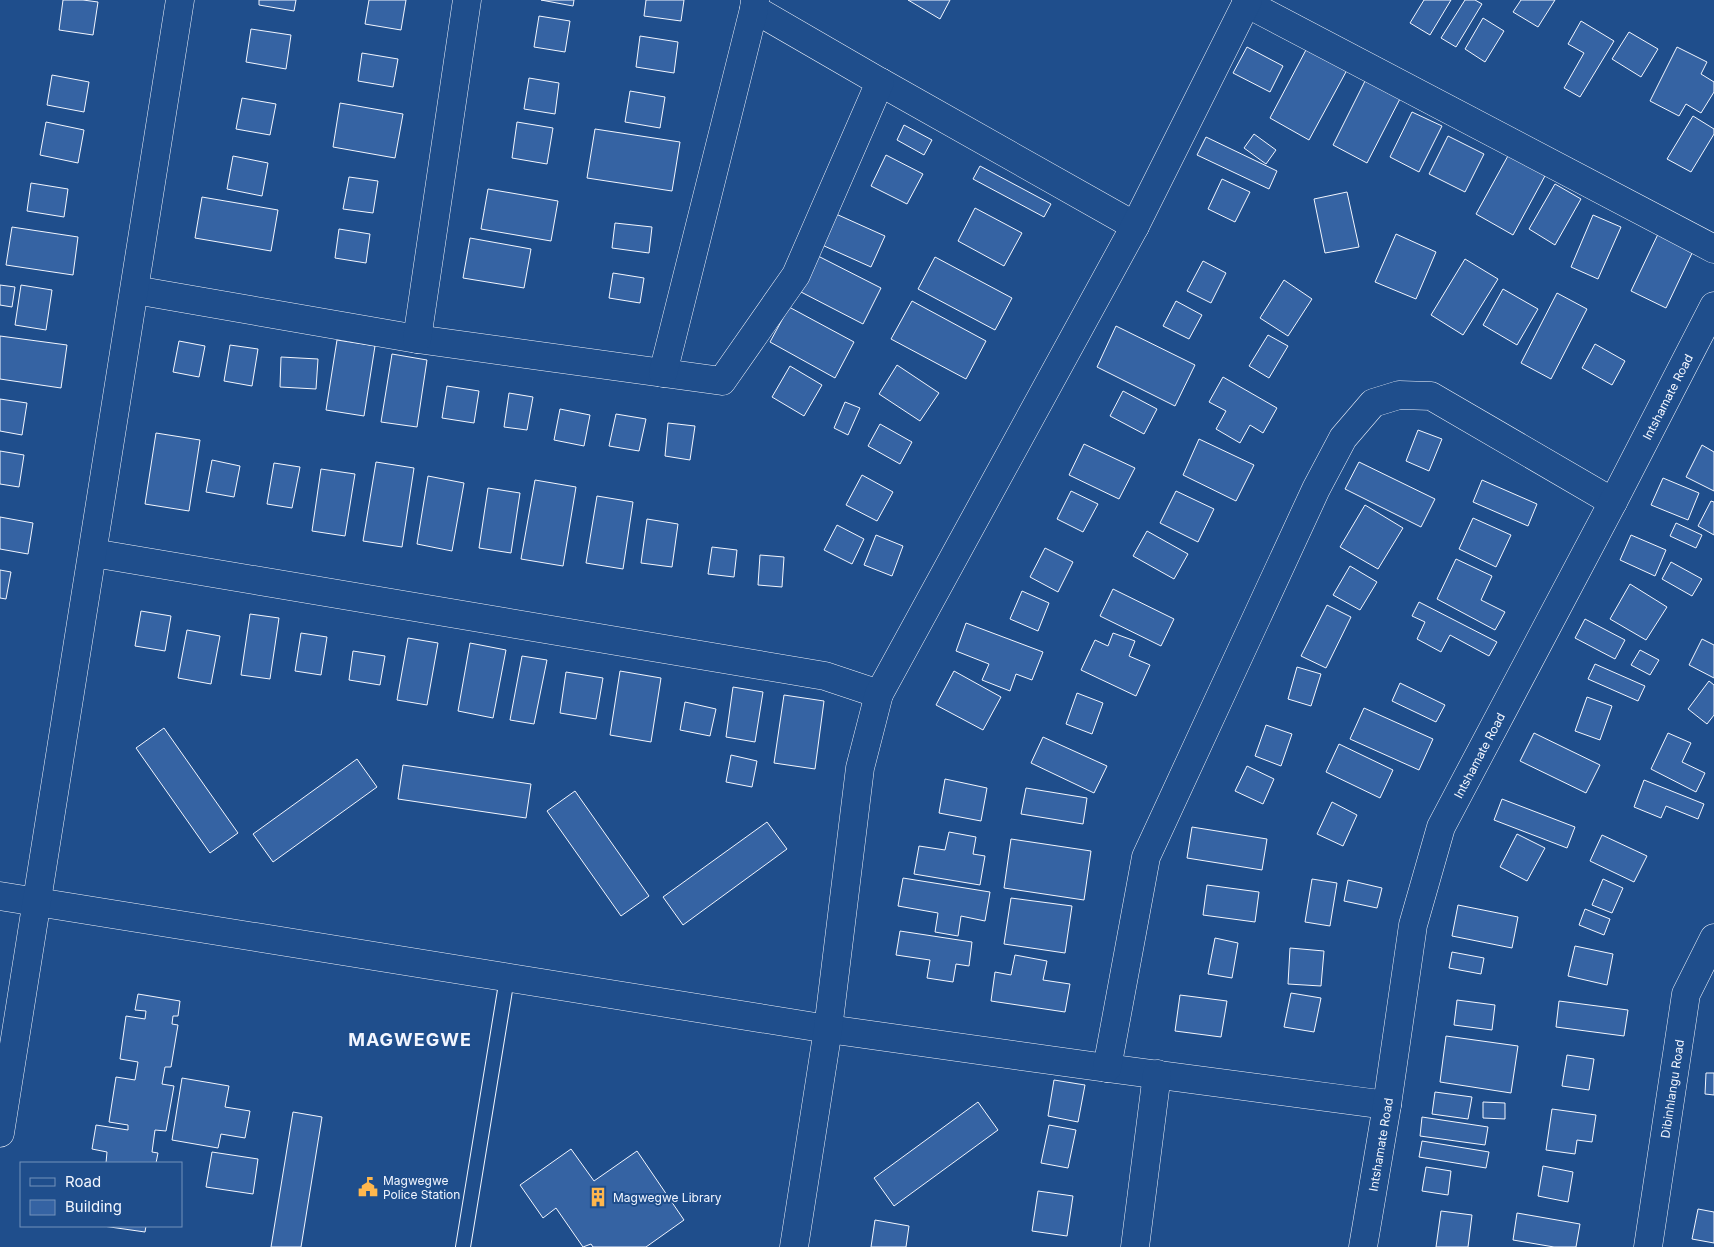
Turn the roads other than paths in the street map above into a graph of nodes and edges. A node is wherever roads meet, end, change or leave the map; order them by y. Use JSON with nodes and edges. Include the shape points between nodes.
{"nodes":[{"id":1,"x":180,"y":0,"type":"edge"},
{"id":2,"x":468,"y":0,"type":"edge"},
{"id":3,"x":1247,"y":2,"type":"edge"},
{"id":4,"x":754,"y":5,"type":"edge"},
{"id":5,"x":880,"y":82,"type":"junction"},
{"id":6,"x":1135,"y":226,"type":"junction"},
{"id":7,"x":1714,"y":249,"type":"edge"},
{"id":8,"x":135,"y":290,"type":"junction"},
{"id":9,"x":1714,"y":306,"type":"edge"},
{"id":10,"x":416,"y":339,"type":"junction"},
{"id":11,"x":663,"y":373,"type":"junction"},
{"id":12,"x":1613,"y":502,"type":"junction"},
{"id":13,"x":93,"y":554,"type":"junction"},
{"id":14,"x":879,"y":694,"type":"junction"},
{"id":15,"x":0,"y":896,"type":"edge"},
{"id":16,"x":36,"y":902,"type":"junction"},
{"id":17,"x":1714,"y":938,"type":"edge"},
{"id":18,"x":507,"y":978,"type":"junction"},
{"id":19,"x":828,"y":1029,"type":"junction"},
{"id":20,"x":1107,"y":1068,"type":"junction"},
{"id":21,"x":1157,"y":1074,"type":"junction"},
{"id":22,"x":1387,"y":1104,"type":"junction"},
{"id":23,"x":0,"y":1133,"type":"edge"},
{"id":24,"x":463,"y":1247,"type":"edge"},
{"id":25,"x":794,"y":1247,"type":"edge"},
{"id":26,"x":1135,"y":1247,"type":"edge"},
{"id":27,"x":1364,"y":1247,"type":"edge"},
{"id":28,"x":1648,"y":1247,"type":"edge"}],
"edges":[{"from":1,"to":8,"type":"street"},
{"from":2,"to":10,"type":"street"},
{"from":3,"to":6,"type":"street"},
{"from":3,"to":7,"type":"street"},
{"from":4,"to":5,"type":"street"},
{"from":4,"to":11,"type":"street"},
{"from":5,"to":6,"type":"street"},
{"from":5,"to":11,"type":"street","via":[[796,275],[722,381]]},
{"from":6,"to":14,"type":"street"},
{"from":8,"to":10,"type":"street"},
{"from":8,"to":13,"type":"street"},
{"from":9,"to":12,"type":"street","name":"Intshamate Road"},
{"from":10,"to":11,"type":"street"},
{"from":12,"to":20,"type":"street","via":[[1431,396],[1400,395],[1374,403],[1343,438],[1316,489],[1146,857]]},
{"from":12,"to":22,"type":"street","name":"Intshamate Road","via":[[1441,827],[1413,925]]},
{"from":13,"to":14,"type":"street","via":[[825,676]]},
{"from":13,"to":16,"type":"street"},
{"from":14,"to":19,"type":"street","via":[[860,768]]},
{"from":15,"to":16,"type":"street"},
{"from":16,"to":18,"type":"street"},
{"from":16,"to":23,"type":"street"},
{"from":17,"to":28,"type":"street","name":"Dibinhlangu Road","via":[[1686,994]]},
{"from":18,"to":19,"type":"street"},
{"from":18,"to":24,"type":"lane"},
{"from":19,"to":20,"type":"street"},
{"from":19,"to":25,"type":"street"},
{"from":20,"to":21,"type":"street"},
{"from":21,"to":22,"type":"street"},
{"from":21,"to":26,"type":"street"},
{"from":22,"to":27,"type":"street","name":"Intshamate Road"}]}
